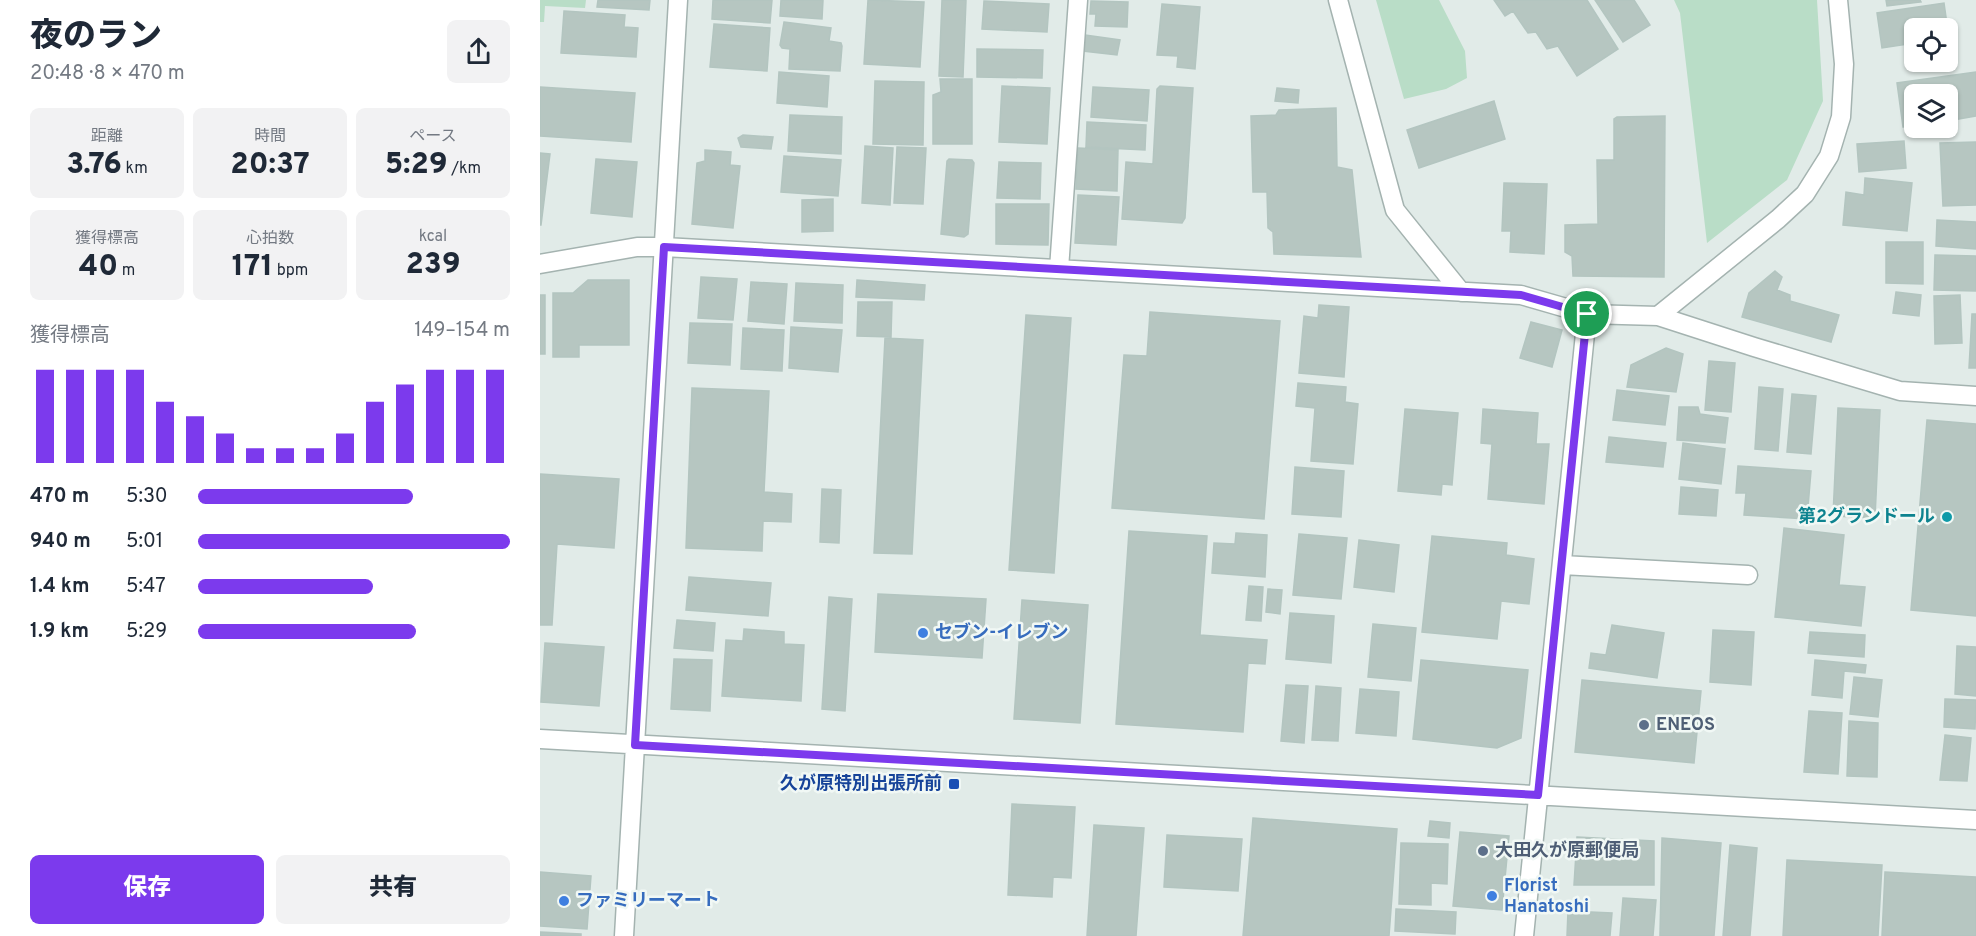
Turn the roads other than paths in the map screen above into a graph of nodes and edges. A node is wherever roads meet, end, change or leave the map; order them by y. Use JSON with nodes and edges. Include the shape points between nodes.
{"nodes":[{"id":1,"x":678,"y":0,"type":"edge"},
{"id":2,"x":1078,"y":0,"type":"edge"},
{"id":3,"x":1338,"y":0,"type":"edge"},
{"id":4,"x":1838,"y":0,"type":"edge"},
{"id":5,"x":664,"y":247,"type":"junction"},
{"id":6,"x":540,"y":264,"type":"edge"},
{"id":7,"x":1059,"y":269,"type":"junction"},
{"id":8,"x":1461,"y":292,"type":"junction"},
{"id":9,"x":1587,"y":314,"type":"junction"},
{"id":10,"x":1658,"y":316,"type":"junction"},
{"id":11,"x":1976,"y":396,"type":"edge"},
{"id":12,"x":1562,"y":565,"type":"junction"},
{"id":13,"x":1748,"y":575,"type":"dead end"},
{"id":14,"x":540,"y":739,"type":"edge"},
{"id":15,"x":635,"y":745,"type":"junction"},
{"id":16,"x":1538,"y":795,"type":"junction"},
{"id":17,"x":1976,"y":820,"type":"edge"},
{"id":18,"x":624,"y":936,"type":"edge"},
{"id":19,"x":1524,"y":936,"type":"edge"}],
"edges":[{"from":1,"to":5,"type":"street"},
{"from":2,"to":7,"type":"street"},
{"from":3,"to":8,"type":"street","via":[[1395,210]]},
{"from":4,"to":10,"type":"street","via":[[1844,64],[1841,117],[1829,156],[1805,194]]},
{"from":5,"to":6,"type":"street","via":[[637,247]]},
{"from":5,"to":7,"type":"street"},
{"from":5,"to":15,"type":"street"},
{"from":7,"to":8,"type":"street"},
{"from":8,"to":9,"type":"street","via":[[1521,295]]},
{"from":9,"to":10,"type":"street"},
{"from":9,"to":12,"type":"street"},
{"from":10,"to":11,"type":"street","via":[[1900,391]]},
{"from":12,"to":13,"type":"street"},
{"from":12,"to":16,"type":"street"},
{"from":14,"to":15,"type":"street"},
{"from":15,"to":16,"type":"street"},
{"from":15,"to":18,"type":"street"},
{"from":16,"to":17,"type":"street"},
{"from":16,"to":19,"type":"street"}]}
